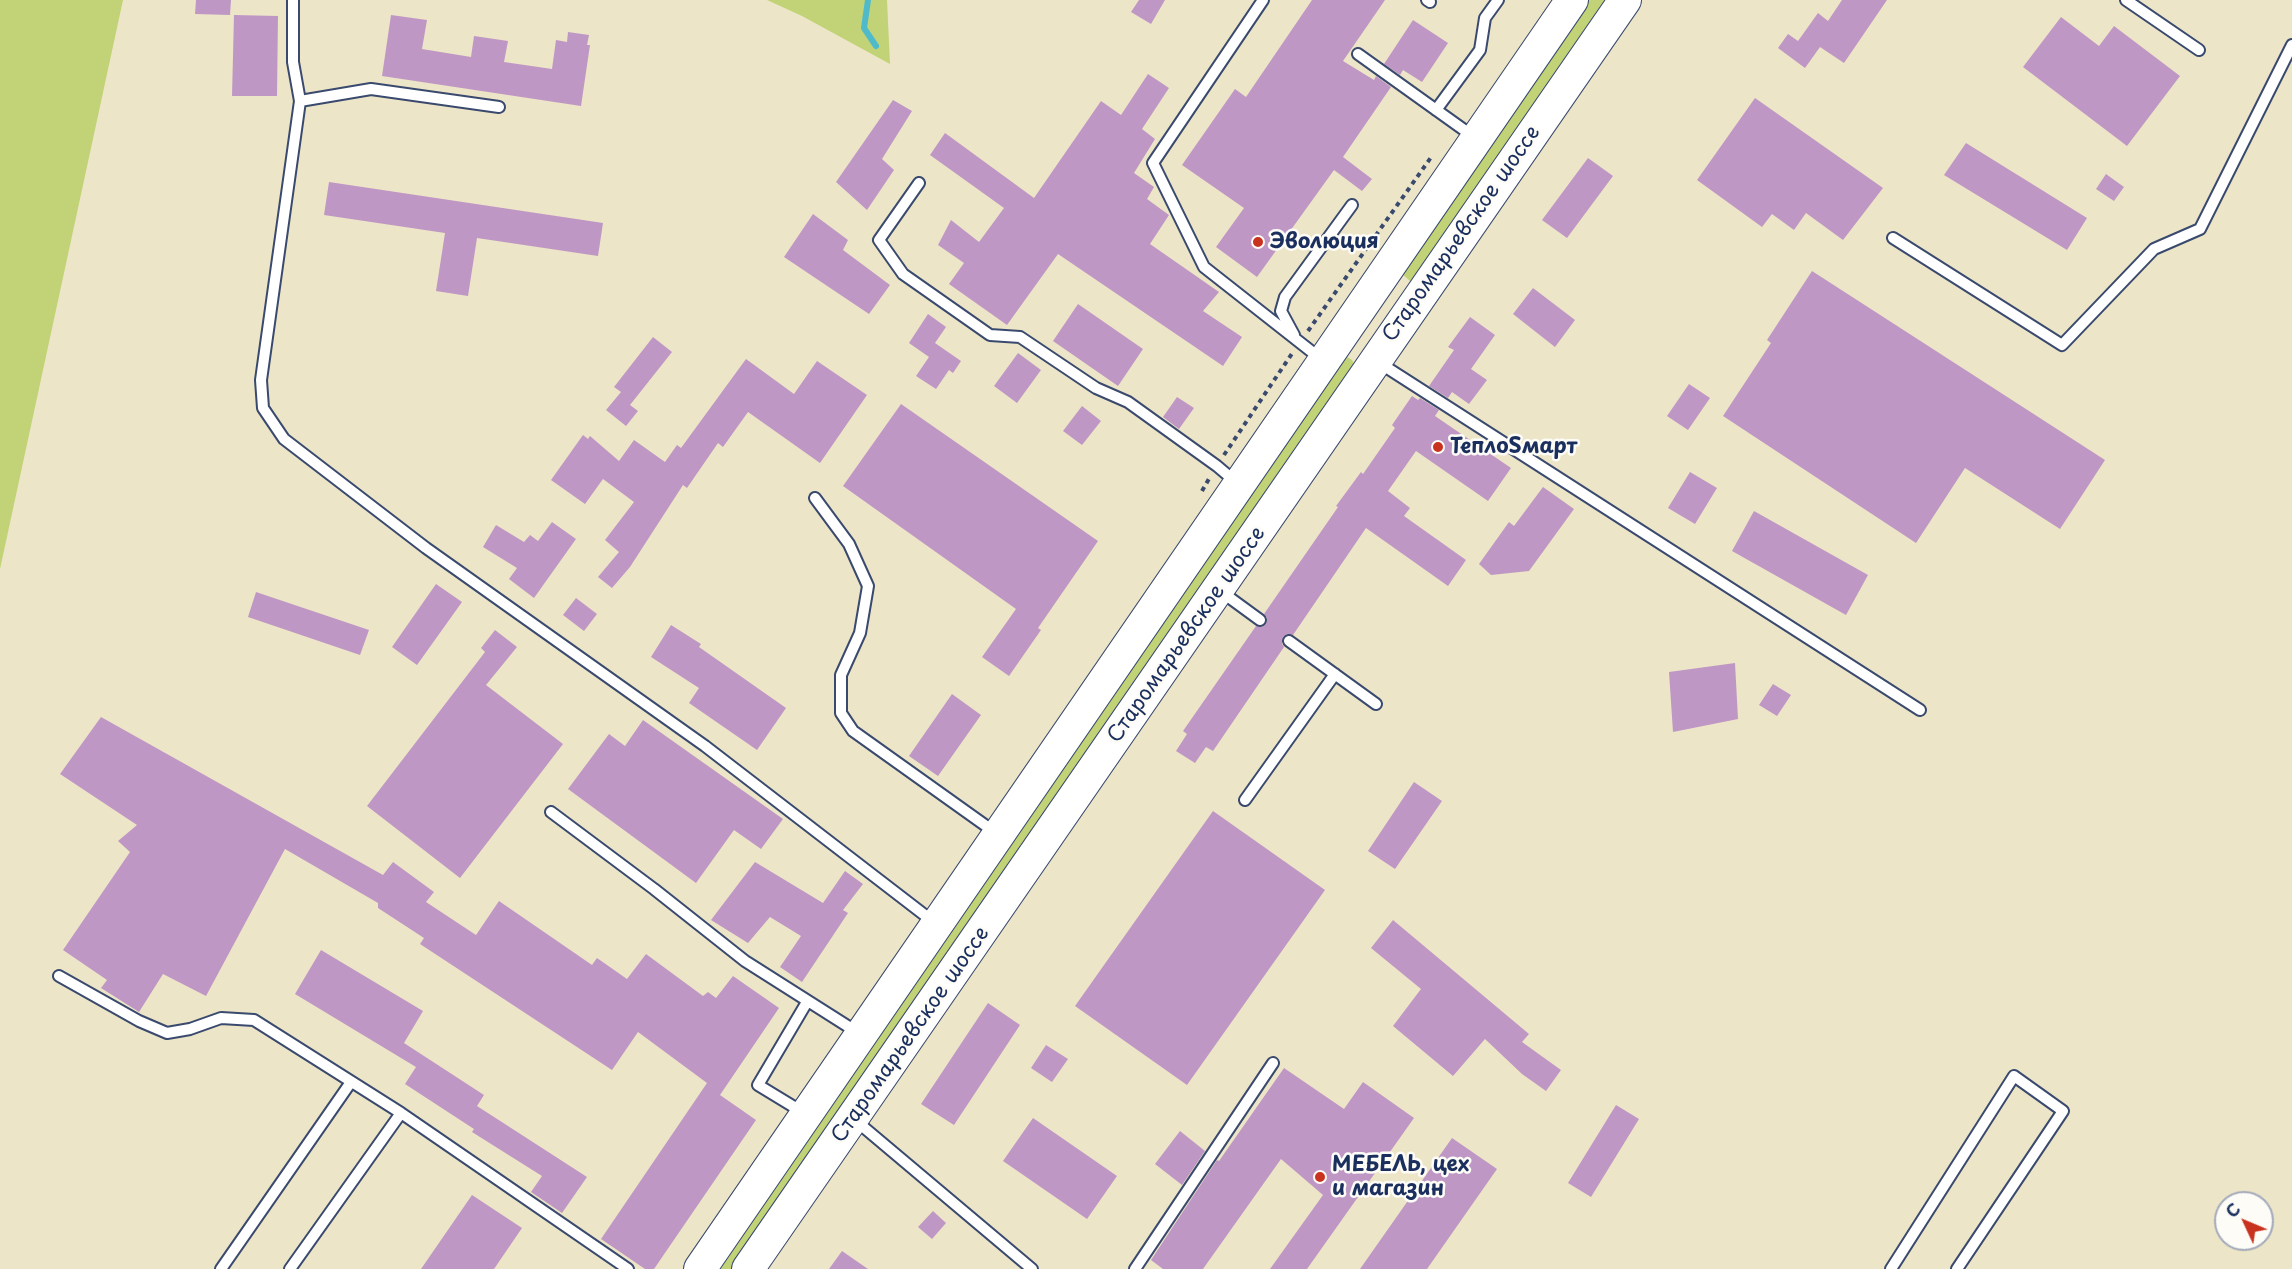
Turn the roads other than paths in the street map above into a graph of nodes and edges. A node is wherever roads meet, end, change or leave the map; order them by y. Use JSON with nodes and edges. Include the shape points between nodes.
{"nodes":[{"id":1,"x":293,"y":0,"type":"edge"},
{"id":2,"x":1263,"y":0,"type":"edge"},
{"id":3,"x":1498,"y":0,"type":"edge"},
{"id":4,"x":1572,"y":0,"type":"edge"},
{"id":5,"x":1626,"y":0,"type":"edge"},
{"id":6,"x":2126,"y":0,"type":"edge"},
{"id":7,"x":2292,"y":45,"type":"edge"},
{"id":8,"x":2199,"y":50,"type":"dead end"},
{"id":9,"x":1358,"y":54,"type":"dead end"},
{"id":10,"x":300,"y":100,"type":"junction"},
{"id":11,"x":499,"y":107,"type":"dead end"},
{"id":12,"x":1436,"y":110,"type":"junction"},
{"id":13,"x":1466,"y":131,"type":"junction"},
{"id":14,"x":919,"y":183,"type":"dead end"},
{"id":15,"x":1352,"y":205,"type":"dead end"},
{"id":16,"x":1893,"y":238,"type":"dead end"},
{"id":17,"x":1360,"y":309,"type":"junction"},
{"id":18,"x":1395,"y":331,"type":"junction"},
{"id":19,"x":1299,"y":343,"type":"junction"},
{"id":20,"x":1375,"y":360,"type":"junction"},
{"id":21,"x":1324,"y":361,"type":"junction"},
{"id":22,"x":1239,"y":485,"type":"junction"},
{"id":23,"x":815,"y":498,"type":"dead end"},
{"id":24,"x":1219,"y":589,"type":"junction"},
{"id":25,"x":1260,"y":620,"type":"dead end"},
{"id":26,"x":1289,"y":640,"type":"dead end"},
{"id":27,"x":1335,"y":674,"type":"junction"},
{"id":28,"x":1376,"y":704,"type":"dead end"},
{"id":29,"x":1920,"y":710,"type":"dead end"},
{"id":30,"x":1245,"y":800,"type":"dead end"},
{"id":31,"x":551,"y":812,"type":"dead end"},
{"id":32,"x":999,"y":835,"type":"junction"},
{"id":33,"x":937,"y":925,"type":"junction"},
{"id":34,"x":59,"y":976,"type":"dead end"},
{"id":35,"x":807,"y":1002,"type":"junction"},
{"id":36,"x":861,"y":1035,"type":"junction"},
{"id":37,"x":1273,"y":1063,"type":"dead end"},
{"id":38,"x":351,"y":1082,"type":"junction"},
{"id":39,"x":401,"y":1113,"type":"junction"},
{"id":40,"x":806,"y":1114,"type":"junction"},
{"id":41,"x":852,"y":1118,"type":"junction"},
{"id":42,"x":221,"y":1269,"type":"edge"},
{"id":43,"x":290,"y":1269,"type":"edge"},
{"id":44,"x":628,"y":1269,"type":"edge"},
{"id":45,"x":700,"y":1269,"type":"edge"},
{"id":46,"x":748,"y":1269,"type":"edge"},
{"id":47,"x":1032,"y":1269,"type":"edge"},
{"id":48,"x":1135,"y":1269,"type":"edge"},
{"id":49,"x":1891,"y":1269,"type":"edge"},
{"id":50,"x":1957,"y":1269,"type":"edge"}],
"edges":[{"from":1,"to":10,"type":"lane","via":[[292,62]]},
{"from":2,"to":19,"type":"lane","via":[[1154,163],[1204,267]]},
{"from":3,"to":12,"type":"lane","via":[[1485,18],[1480,50]]},
{"from":4,"to":13,"type":"main road","name":"Старомарьевское шоссе"},
{"from":5,"to":18,"type":"main road","name":"Старомарьевское шоссе"},
{"from":6,"to":8,"type":"lane"},
{"from":7,"to":16,"type":"lane","via":[[2200,229],[2154,249],[2062,345]]},
{"from":9,"to":12,"type":"lane"},
{"from":10,"to":11,"type":"lane","via":[[371,89]]},
{"from":10,"to":33,"type":"lane","via":[[261,380],[263,408],[284,439],[426,548],[705,746]]},
{"from":12,"to":13,"type":"lane"},
{"from":13,"to":17,"type":"main road","name":"Старомарьевское шоссе"},
{"from":14,"to":22,"type":"lane","via":[[879,240],[903,274],[990,335],[1020,337],[1096,388],[1128,402]]},
{"from":15,"to":19,"type":"lane","via":[[1285,297],[1281,310]]},
{"from":17,"to":18,"type":"main road"},
{"from":17,"to":21,"type":"main road","name":"Старомарьевское шоссе"},
{"from":18,"to":20,"type":"main road","name":"Старомарьевское шоссе"},
{"from":19,"to":21,"type":"lane"},
{"from":20,"to":24,"type":"main road","name":"Старомарьевское шоссе"},
{"from":20,"to":29,"type":"lane"},
{"from":21,"to":22,"type":"main road","name":"Старомарьевское шоссе"},
{"from":22,"to":32,"type":"main road","name":"Старомарьевское шоссе"},
{"from":23,"to":32,"type":"lane","via":[[849,544],[868,586],[860,633],[841,675],[842,713],[853,731]]},
{"from":24,"to":25,"type":"lane"},
{"from":24,"to":41,"type":"main road","name":"Старомарьевское шоссе"},
{"from":26,"to":27,"type":"lane"},
{"from":27,"to":28,"type":"lane"},
{"from":27,"to":30,"type":"lane"},
{"from":31,"to":35,"type":"lane","via":[[746,961]]},
{"from":32,"to":33,"type":"main road","name":"Старомарьевское шоссе"},
{"from":33,"to":36,"type":"main road","name":"Старомарьевское шоссе"},
{"from":34,"to":38,"type":"lane","via":[[167,1033],[220,1018],[254,1020]]},
{"from":35,"to":36,"type":"lane"},
{"from":35,"to":40,"type":"lane","via":[[758,1085]]},
{"from":36,"to":40,"type":"main road","name":"Старомарьевское шоссе"},
{"from":37,"to":48,"type":"lane"},
{"from":38,"to":39,"type":"lane"},
{"from":38,"to":42,"type":"lane"},
{"from":39,"to":43,"type":"lane"},
{"from":39,"to":44,"type":"lane"},
{"from":40,"to":45,"type":"main road","name":"Старомарьевское шоссе"},
{"from":41,"to":46,"type":"main road","name":"Старомарьевское шоссе"},
{"from":41,"to":47,"type":"lane"},
{"from":49,"to":50,"type":"lane","via":[[2014,1076],[2063,1111]]}]}
